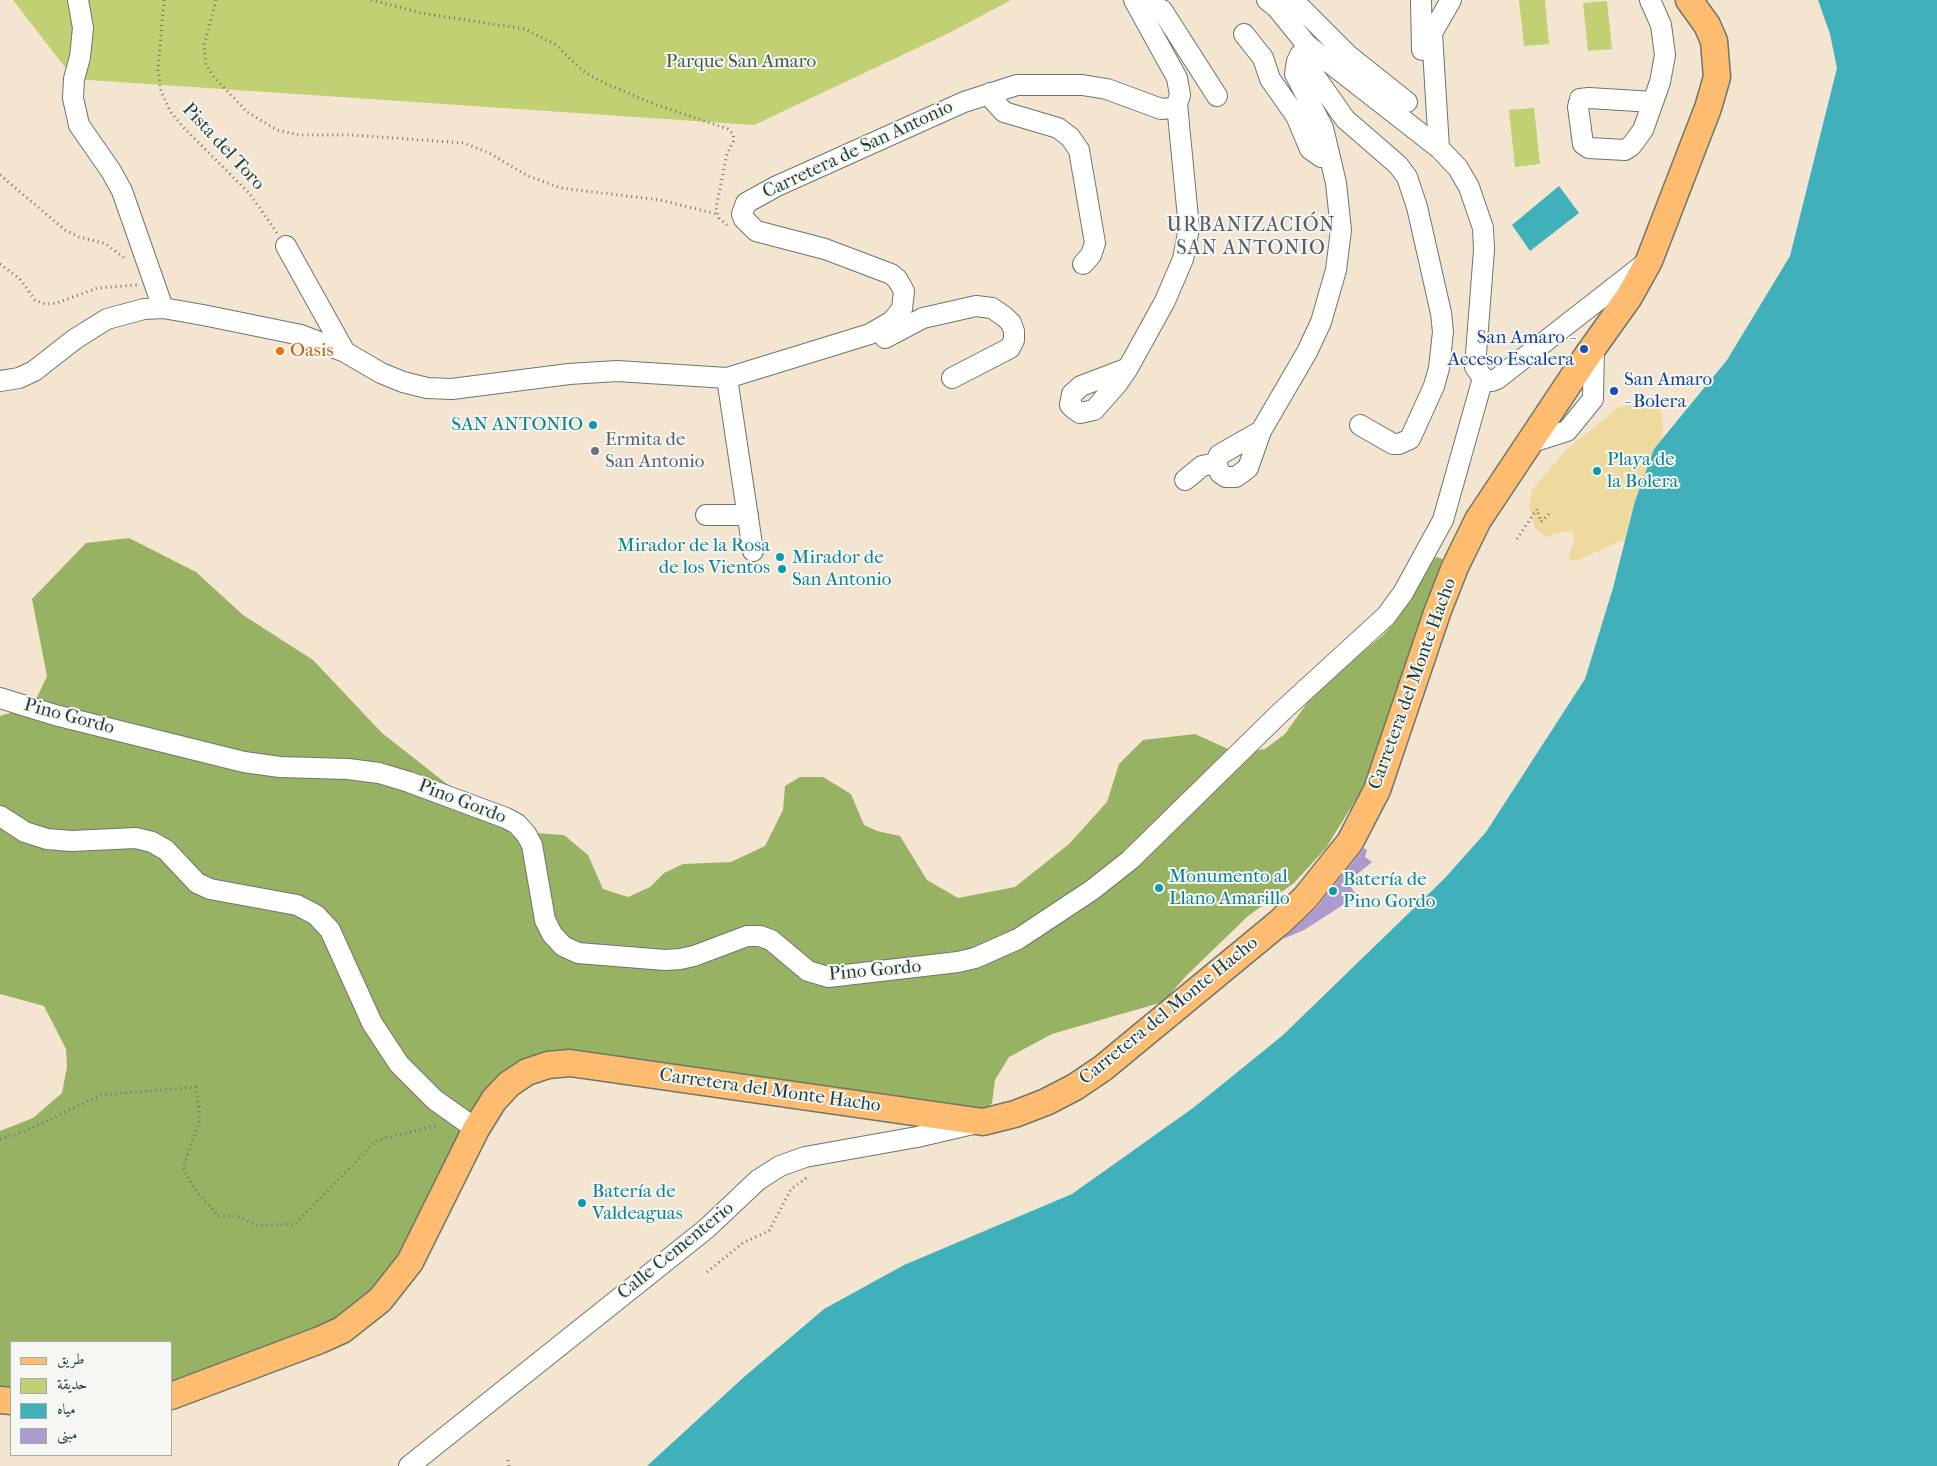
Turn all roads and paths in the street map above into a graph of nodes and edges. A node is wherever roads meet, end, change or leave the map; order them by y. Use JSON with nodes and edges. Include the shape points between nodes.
{"nodes":[{"id":1,"x":78,"y":0,"type":"edge"},
{"id":2,"x":164,"y":0,"type":"edge"},
{"id":3,"x":216,"y":0,"type":"edge"},
{"id":4,"x":372,"y":0,"type":"edge"},
{"id":5,"x":1267,"y":0,"type":"edge"},
{"id":6,"x":1294,"y":0,"type":"edge"},
{"id":7,"x":1421,"y":0,"type":"edge"},
{"id":8,"x":1451,"y":0,"type":"edge"},
{"id":9,"x":1650,"y":0,"type":"edge"},
{"id":10,"x":1690,"y":0,"type":"edge"},
{"id":11,"x":1137,"y":5,"type":"edge"},
{"id":12,"x":1244,"y":34,"type":"dead end"},
{"id":13,"x":1304,"y":50,"type":"junction"},
{"id":14,"x":1342,"y":62,"type":"junction"},
{"id":15,"x":990,"y":93,"type":"junction"},
{"id":16,"x":1217,"y":96,"type":"dead end"},
{"id":17,"x":1407,"y":102,"type":"dead end"},
{"id":18,"x":1653,"y":102,"type":"dead end"},
{"id":19,"x":1177,"y":104,"type":"junction"},
{"id":20,"x":1423,"y":134,"type":"junction"},
{"id":21,"x":1439,"y":148,"type":"junction"},
{"id":22,"x":1330,"y":156,"type":"junction"},
{"id":23,"x":0,"y":175,"type":"edge"},
{"id":24,"x":718,"y":214,"type":"junction"},
{"id":25,"x":732,"y":228,"type":"dead end"},
{"id":26,"x":286,"y":246,"type":"joint"},
{"id":27,"x":1649,"y":261,"type":"junction"},
{"id":28,"x":128,"y":262,"type":"dead end"},
{"id":29,"x":0,"y":264,"type":"edge"},
{"id":30,"x":1083,"y":264,"type":"dead end"},
{"id":31,"x":154,"y":284,"type":"junction"},
{"id":32,"x":163,"y":308,"type":"junction"},
{"id":33,"x":870,"y":334,"type":"junction"},
{"id":34,"x":345,"y":352,"type":"junction"},
{"id":35,"x":1128,"y":368,"type":"dead end"},
{"id":36,"x":727,"y":378,"type":"junction"},
{"id":37,"x":952,"y":378,"type":"dead end"},
{"id":38,"x":1483,"y":378,"type":"junction"},
{"id":39,"x":0,"y":381,"type":"edge"},
{"id":40,"x":1360,"y":425,"type":"dead end"},
{"id":41,"x":1261,"y":431,"type":"junction"},
{"id":42,"x":1216,"y":463,"type":"junction"},
{"id":43,"x":1185,"y":480,"type":"dead end"},
{"id":44,"x":1550,"y":513,"type":"dead end"},
{"id":45,"x":706,"y":515,"type":"dead end"},
{"id":46,"x":748,"y":515,"type":"junction"},
{"id":47,"x":1517,"y":539,"type":"dead end"},
{"id":48,"x":753,"y":552,"type":"dead end"},
{"id":49,"x":0,"y":698,"type":"edge"},
{"id":50,"x":0,"y":816,"type":"edge"},
{"id":51,"x":983,"y":1122,"type":"junction"},
{"id":52,"x":469,"y":1124,"type":"junction"},
{"id":53,"x":0,"y":1139,"type":"edge"},
{"id":54,"x":814,"y":1173,"type":"dead end"},
{"id":55,"x":708,"y":1272,"type":"dead end"},
{"id":56,"x":172,"y":1396,"type":"edge"},
{"id":57,"x":508,"y":1460,"type":"dead end"},
{"id":58,"x":409,"y":1466,"type":"edge"},
{"id":59,"x":509,"y":1466,"type":"edge"}],
"edges":[{"from":1,"to":31,"type":"street","via":[[82,28],[73,98],[79,125],[122,191]]},
{"from":2,"to":26,"type":"path","name":"Pista del Toro","via":[[158,70],[161,91],[170,110],[250,194]]},
{"from":3,"to":24,"type":"path","via":[[204,46],[206,65],[247,112],[277,130],[300,136],[352,135],[464,143],[489,153],[528,176],[561,188],[660,200]]},
{"from":4,"to":24,"type":"path","via":[[421,13],[524,28],[556,45],[582,71],[604,82],[654,104],[728,129],[734,140],[718,199]]},
{"from":5,"to":13,"type":"street"},
{"from":6,"to":14,"type":"street"},
{"from":7,"to":20,"type":"street"},
{"from":8,"to":21,"type":"street","via":[[1432,33]]},
{"from":9,"to":18,"type":"street","via":[[1661,24],[1665,55]]},
{"from":10,"to":27,"type":"main road","name":"Carretera del Monte Hacho","via":[[1714,41],[1717,77]]},
{"from":11,"to":16,"type":"street","via":[[1162,10]]},
{"from":11,"to":19,"type":"street","via":[[1177,78],[1180,95]]},
{"from":12,"to":22,"type":"street","via":[[1263,58],[1270,79],[1296,116],[1310,149],[1321,157]]},
{"from":13,"to":14,"type":"street"},
{"from":13,"to":22,"type":"street","via":[[1295,67],[1296,81],[1317,115]]},
{"from":13,"to":40,"type":"street","via":[[1345,119],[1398,165],[1407,178],[1441,313],[1443,332],[1439,368],[1410,439],[1393,444]]},
{"from":14,"to":17,"type":"street"},
{"from":14,"to":20,"type":"street"},
{"from":15,"to":19,"type":"street","name":"Carretera de San Antonio","via":[[1017,85],[1082,85],[1107,89],[1161,109]]},
{"from":15,"to":30,"type":"street","via":[[1004,112],[1058,128],[1079,150],[1095,244]]},
{"from":15,"to":33,"type":"street","name":"Carretera de San Antonio","via":[[777,186],[754,198],[744,208],[744,219],[756,231],[825,249],[897,279],[904,291],[902,309],[892,321]]},
{"from":19,"to":35,"type":"street","via":[[1188,209],[1187,245],[1165,301]]},
{"from":20,"to":21,"type":"street"},
{"from":21,"to":38,"type":"street","via":[[1458,168],[1469,187],[1483,228],[1475,367]]},
{"from":22,"to":41,"type":"street","via":[[1340,210],[1336,270],[1321,322]]},
{"from":23,"to":28,"type":"path","via":[[65,230],[106,244]]},
{"from":24,"to":25,"type":"path"},
{"from":26,"to":34,"type":"street"},
{"from":27,"to":38,"type":"street","via":[[1497,379]]},
{"from":27,"to":51,"type":"main road","name":"Carretera del Monte Hacho","via":[[1629,298],[1478,520],[1455,566],[1377,790],[1350,842],[1327,872],[1280,922],[1103,1068],[1046,1102]]},
{"from":29,"to":31,"type":"path","via":[[20,279],[35,300],[45,304],[57,303],[98,288]]},
{"from":31,"to":32,"type":"street"},
{"from":32,"to":34,"type":"street","name":"Carretera de San Antonio","via":[[302,335]]},
{"from":32,"to":39,"type":"street","name":"Carretera de San Antonio","via":[[144,309],[107,319],[90,328],[34,371]]},
{"from":33,"to":36,"type":"street","name":"Carretera de San Antonio"},
{"from":33,"to":37,"type":"street","via":[[883,339],[923,318],[976,306],[992,308],[1005,316],[1014,331],[1010,348]]},
{"from":34,"to":36,"type":"street","name":"Carretera de San Antonio","via":[[381,373],[427,388],[460,388],[617,371]]},
{"from":36,"to":46,"type":"street"},
{"from":38,"to":49,"type":"street","name":"Pino Gordo","via":[[1443,520],[1403,593],[1386,616],[1280,713],[1130,860],[1092,890],[1018,939],[975,958],[940,966],[828,977],[808,971],[771,940],[760,936],[747,936],[680,959],[578,953],[563,946],[552,934],[545,920],[532,846],[517,824],[506,818],[379,774],[244,762]]},
{"from":41,"to":42,"type":"street","via":[[1219,454]]},
{"from":41,"to":42,"type":"street","via":[[1245,472],[1236,477],[1226,477],[1220,473]]},
{"from":42,"to":43,"type":"street","via":[[1202,466]]},
{"from":44,"to":47,"type":"path","via":[[1541,522],[1537,509]]},
{"from":45,"to":46,"type":"street"},
{"from":46,"to":48,"type":"street"},
{"from":50,"to":52,"type":"street","via":[[25,832],[47,839],[136,838],[152,842],[166,850],[197,883],[210,889],[297,905],[316,915],[330,930],[372,1023],[399,1064],[435,1100]]},
{"from":51,"to":52,"type":"main road","name":"Carretera del Monte Hacho","via":[[570,1062],[548,1064],[527,1072],[509,1084]]},
{"from":51,"to":58,"type":"street","name":"Calle Cementerio","via":[[805,1157],[780,1166],[758,1180],[706,1229]]},
{"from":52,"to":53,"type":"path","via":[[377,1140],[295,1224],[259,1226],[236,1216],[218,1216],[193,1186],[183,1167],[200,1119],[196,1087],[101,1095],[25,1131]]},
{"from":52,"to":56,"type":"main road","name":"Carretera del Monte Hacho","via":[[410,1262],[380,1300],[342,1330]]},
{"from":54,"to":55,"type":"path","via":[[791,1189],[768,1231],[744,1242]]},
{"from":57,"to":59,"type":"path"}]}
